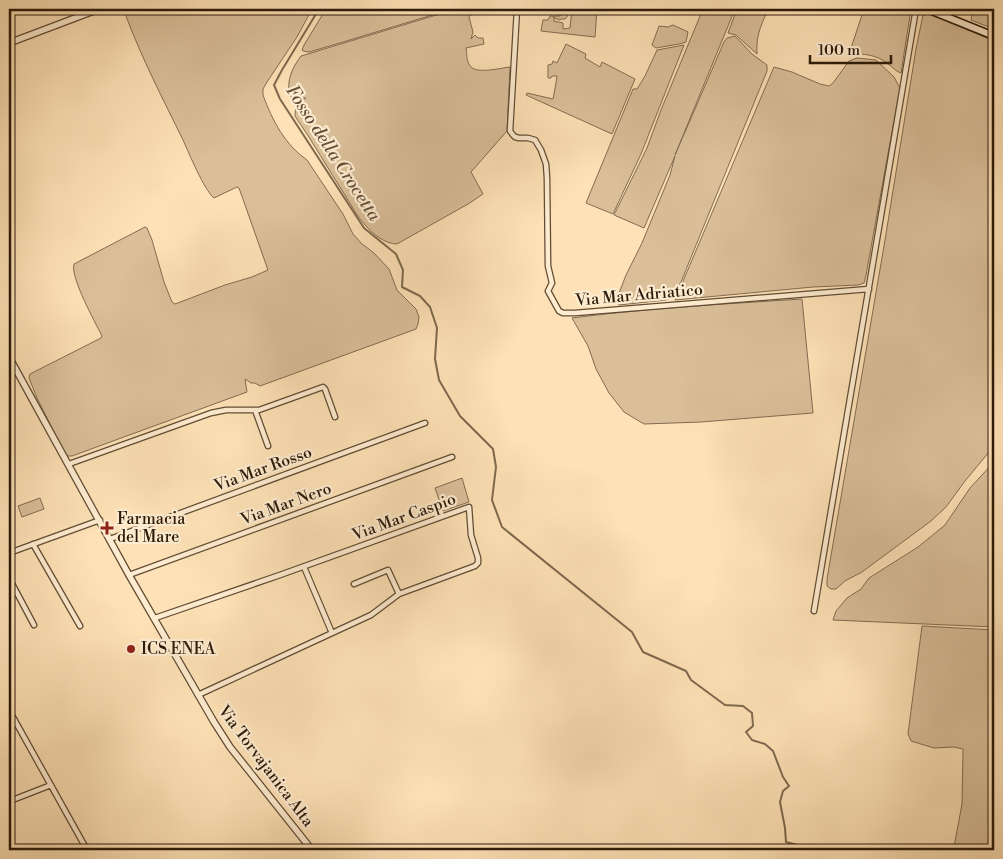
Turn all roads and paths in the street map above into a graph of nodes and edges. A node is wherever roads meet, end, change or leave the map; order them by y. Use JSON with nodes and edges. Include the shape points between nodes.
{"nodes":[{"id":1,"x":99,"y":9,"type":"edge"},
{"id":2,"x":517,"y":9,"type":"edge"},
{"id":3,"x":916,"y":9,"type":"edge"},
{"id":4,"x":927,"y":9,"type":"edge"},
{"id":5,"x":994,"y":36,"type":"edge"},
{"id":6,"x":9,"y":42,"type":"edge"},
{"id":7,"x":869,"y":289,"type":"junction"},
{"id":8,"x":9,"y":356,"type":"edge"},
{"id":9,"x":255,"y":410,"type":"junction"},
{"id":10,"x":335,"y":417,"type":"dead end"},
{"id":11,"x":425,"y":423,"type":"dead end"},
{"id":12,"x":268,"y":446,"type":"dead end"},
{"id":13,"x":452,"y":457,"type":"dead end"},
{"id":14,"x":69,"y":464,"type":"junction"},
{"id":15,"x":100,"y":520,"type":"junction"},
{"id":16,"x":110,"y":539,"type":"junction"},
{"id":17,"x":33,"y":544,"type":"junction"},
{"id":18,"x":9,"y":553,"type":"edge"},
{"id":19,"x":304,"y":567,"type":"junction"},
{"id":20,"x":129,"y":575,"type":"junction"},
{"id":21,"x":9,"y":578,"type":"edge"},
{"id":22,"x":354,"y":584,"type":"dead end"},
{"id":23,"x":399,"y":594,"type":"junction"},
{"id":24,"x":814,"y":611,"type":"dead end"},
{"id":25,"x":155,"y":618,"type":"junction"},
{"id":26,"x":34,"y":625,"type":"dead end"},
{"id":27,"x":80,"y":626,"type":"dead end"},
{"id":28,"x":332,"y":633,"type":"junction"},
{"id":29,"x":198,"y":695,"type":"junction"},
{"id":30,"x":9,"y":710,"type":"edge"},
{"id":31,"x":51,"y":785,"type":"junction"},
{"id":32,"x":15,"y":799,"type":"dead end"},
{"id":33,"x":87,"y":850,"type":"edge"},
{"id":34,"x":312,"y":850,"type":"edge"}],
"edges":[{"from":1,"to":6,"type":"street"},
{"from":2,"to":7,"type":"street","name":"Via Mar Adriatico","via":[[510,129],[515,137],[535,140],[544,158],[548,268],[552,283],[548,291],[559,311],[565,314]]},
{"from":3,"to":7,"type":"street"},
{"from":4,"to":5,"type":"main road"},
{"from":7,"to":24,"type":"street"},
{"from":8,"to":14,"type":"street","name":"Via Torvajanica Alta"},
{"from":9,"to":10,"type":"street","via":[[323,387]]},
{"from":9,"to":12,"type":"street"},
{"from":9,"to":14,"type":"street","via":[[211,413]]},
{"from":11,"to":16,"type":"street","name":"Via Mar Rosso"},
{"from":13,"to":20,"type":"street","name":"Via Mar Nero"},
{"from":14,"to":15,"type":"street","name":"Via Torvajanica Alta"},
{"from":15,"to":16,"type":"street","name":"Via Torvajanica Alta"},
{"from":15,"to":17,"type":"street"},
{"from":16,"to":20,"type":"street","name":"Via Torvajanica Alta"},
{"from":17,"to":18,"type":"street"},
{"from":17,"to":27,"type":"street"},
{"from":19,"to":23,"type":"street","name":"Via Mar Caspio","via":[[469,507],[478,563]]},
{"from":19,"to":25,"type":"street","name":"Via Mar Caspio"},
{"from":19,"to":28,"type":"street"},
{"from":20,"to":25,"type":"street","name":"Via Torvajanica Alta"},
{"from":21,"to":26,"type":"street"},
{"from":22,"to":23,"type":"street","via":[[388,570]]},
{"from":23,"to":28,"type":"street","via":[[371,615]]},
{"from":25,"to":29,"type":"street","name":"Via Torvajanica Alta"},
{"from":28,"to":29,"type":"street"},
{"from":29,"to":34,"type":"street","name":"Via Torvajanica Alta","via":[[230,747]]},
{"from":30,"to":31,"type":"street"},
{"from":31,"to":32,"type":"street"},
{"from":31,"to":33,"type":"street"}]}
